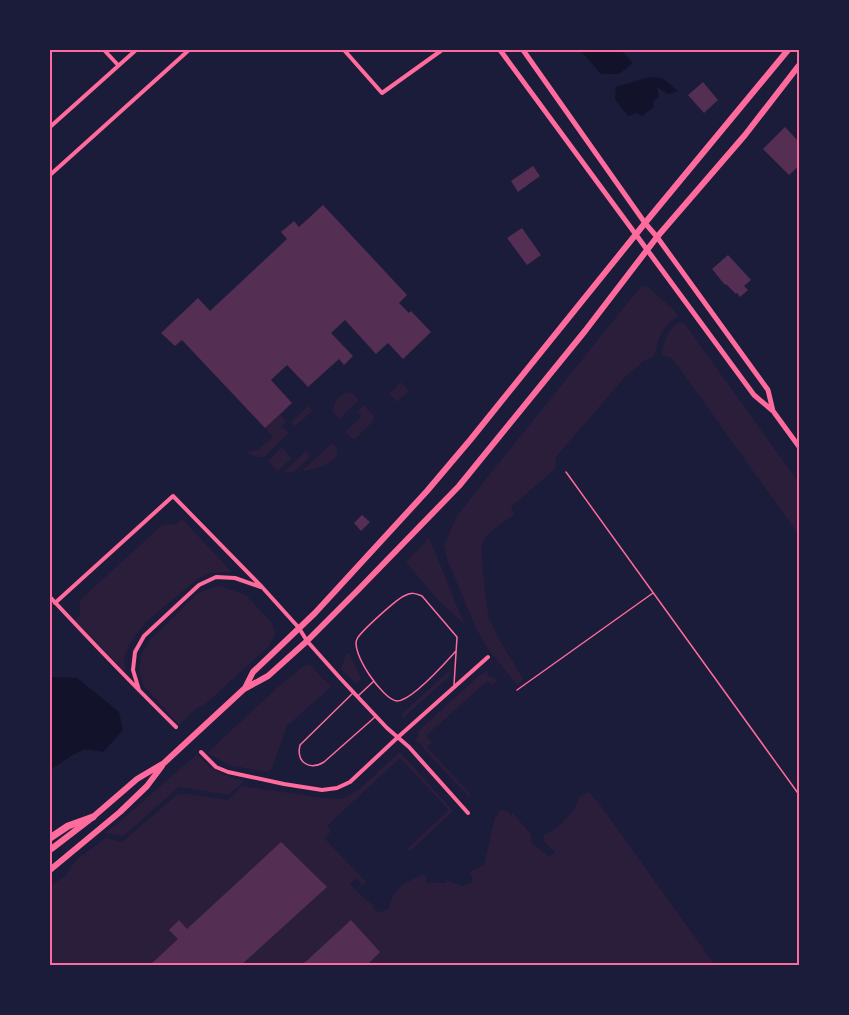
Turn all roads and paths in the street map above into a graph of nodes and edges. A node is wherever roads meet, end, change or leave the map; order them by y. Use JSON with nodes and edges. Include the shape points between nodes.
{"nodes":[{"id":1,"x":104,"y":50,"type":"edge"},
{"id":2,"x":136,"y":50,"type":"edge"},
{"id":3,"x":189,"y":50,"type":"edge"},
{"id":4,"x":344,"y":50,"type":"edge"},
{"id":5,"x":442,"y":50,"type":"edge"},
{"id":6,"x":500,"y":50,"type":"edge"},
{"id":7,"x":523,"y":50,"type":"edge"},
{"id":8,"x":788,"y":50,"type":"edge"},
{"id":9,"x":800,"y":64,"type":"edge"},
{"id":10,"x":118,"y":65,"type":"junction"},
{"id":11,"x":50,"y":127,"type":"edge"},
{"id":12,"x":50,"y":175,"type":"edge"},
{"id":13,"x":645,"y":223,"type":"junction"},
{"id":14,"x":636,"y":234,"type":"junction"},
{"id":15,"x":657,"y":237,"type":"junction"},
{"id":16,"x":648,"y":251,"type":"junction"},
{"id":17,"x":773,"y":411,"type":"junction"},
{"id":18,"x":800,"y":448,"type":"edge"},
{"id":19,"x":566,"y":471,"type":"dead end"},
{"id":20,"x":262,"y":587,"type":"junction"},
{"id":21,"x":653,"y":593,"type":"junction"},
{"id":22,"x":50,"y":597,"type":"edge"},
{"id":23,"x":55,"y":603,"type":"junction"},
{"id":24,"x":299,"y":628,"type":"junction"},
{"id":25,"x":307,"y":641,"type":"junction"},
{"id":26,"x":456,"y":651,"type":"junction"},
{"id":27,"x":488,"y":657,"type":"dead end"},
{"id":28,"x":374,"y":681,"type":"junction"},
{"id":29,"x":454,"y":688,"type":"junction"},
{"id":30,"x":244,"y":689,"type":"junction"},
{"id":31,"x":139,"y":690,"type":"junction"},
{"id":32,"x":517,"y":690,"type":"dead end"},
{"id":33,"x":353,"y":693,"type":"junction"},
{"id":34,"x":358,"y":697,"type":"junction"},
{"id":35,"x":376,"y":717,"type":"junction"},
{"id":36,"x":176,"y":727,"type":"dead end"},
{"id":37,"x":398,"y":738,"type":"junction"},
{"id":38,"x":201,"y":752,"type":"dead end"},
{"id":39,"x":164,"y":763,"type":"junction"},
{"id":40,"x":800,"y":796,"type":"edge"},
{"id":41,"x":468,"y":813,"type":"dead end"},
{"id":42,"x":93,"y":817,"type":"junction"},
{"id":43,"x":50,"y":838,"type":"edge"},
{"id":44,"x":50,"y":850,"type":"edge"},
{"id":45,"x":50,"y":870,"type":"edge"}],
"edges":[{"from":1,"to":10,"type":"street"},
{"from":2,"to":10,"type":"street"},
{"from":3,"to":12,"type":"street"},
{"from":4,"to":5,"type":"street","via":[[381,93]]},
{"from":6,"to":14,"type":"main road"},
{"from":7,"to":13,"type":"main road"},
{"from":8,"to":13,"type":"main road"},
{"from":9,"to":15,"type":"main road"},
{"from":10,"to":11,"type":"street"},
{"from":13,"to":14,"type":"main road"},
{"from":13,"to":15,"type":"main road"},
{"from":14,"to":16,"type":"main road"},
{"from":14,"to":24,"type":"main road","via":[[433,485]]},
{"from":15,"to":16,"type":"main road"},
{"from":15,"to":17,"type":"main road","via":[[768,390]]},
{"from":16,"to":17,"type":"main road","via":[[754,395]]},
{"from":16,"to":25,"type":"main road","via":[[459,486]]},
{"from":17,"to":18,"type":"main road"},
{"from":19,"to":21,"type":"lane"},
{"from":20,"to":23,"type":"street","via":[[174,496]]},
{"from":20,"to":24,"type":"street"},
{"from":20,"to":31,"type":"street","via":[[235,578],[216,577],[199,585],[144,636],[135,652],[133,670]]},
{"from":21,"to":32,"type":"lane"},
{"from":21,"to":40,"type":"lane"},
{"from":22,"to":23,"type":"street"},
{"from":23,"to":31,"type":"street"},
{"from":24,"to":25,"type":"street"},
{"from":24,"to":30,"type":"main road","via":[[253,672]]},
{"from":25,"to":30,"type":"main road","via":[[268,676]]},
{"from":25,"to":33,"type":"street"},
{"from":26,"to":28,"type":"lane","via":[[418,690],[401,700],[392,699]]},
{"from":26,"to":28,"type":"lane","via":[[457,637],[422,596],[414,592],[405,595],[357,639],[362,663]]},
{"from":26,"to":29,"type":"lane"},
{"from":27,"to":29,"type":"street"},
{"from":28,"to":34,"type":"lane"},
{"from":29,"to":37,"type":"street"},
{"from":30,"to":39,"type":"main road"},
{"from":31,"to":36,"type":"street"},
{"from":33,"to":34,"type":"street"},
{"from":33,"to":35,"type":"lane","via":[[300,745],[301,760],[317,766],[324,762]]},
{"from":34,"to":35,"type":"street"},
{"from":35,"to":37,"type":"street"},
{"from":37,"to":38,"type":"street","via":[[350,782],[322,790],[228,772],[216,767]]},
{"from":37,"to":41,"type":"street"},
{"from":39,"to":42,"type":"main road"},
{"from":39,"to":45,"type":"main road","via":[[120,812]]},
{"from":42,"to":43,"type":"highway"},
{"from":42,"to":44,"type":"main road"}]}
